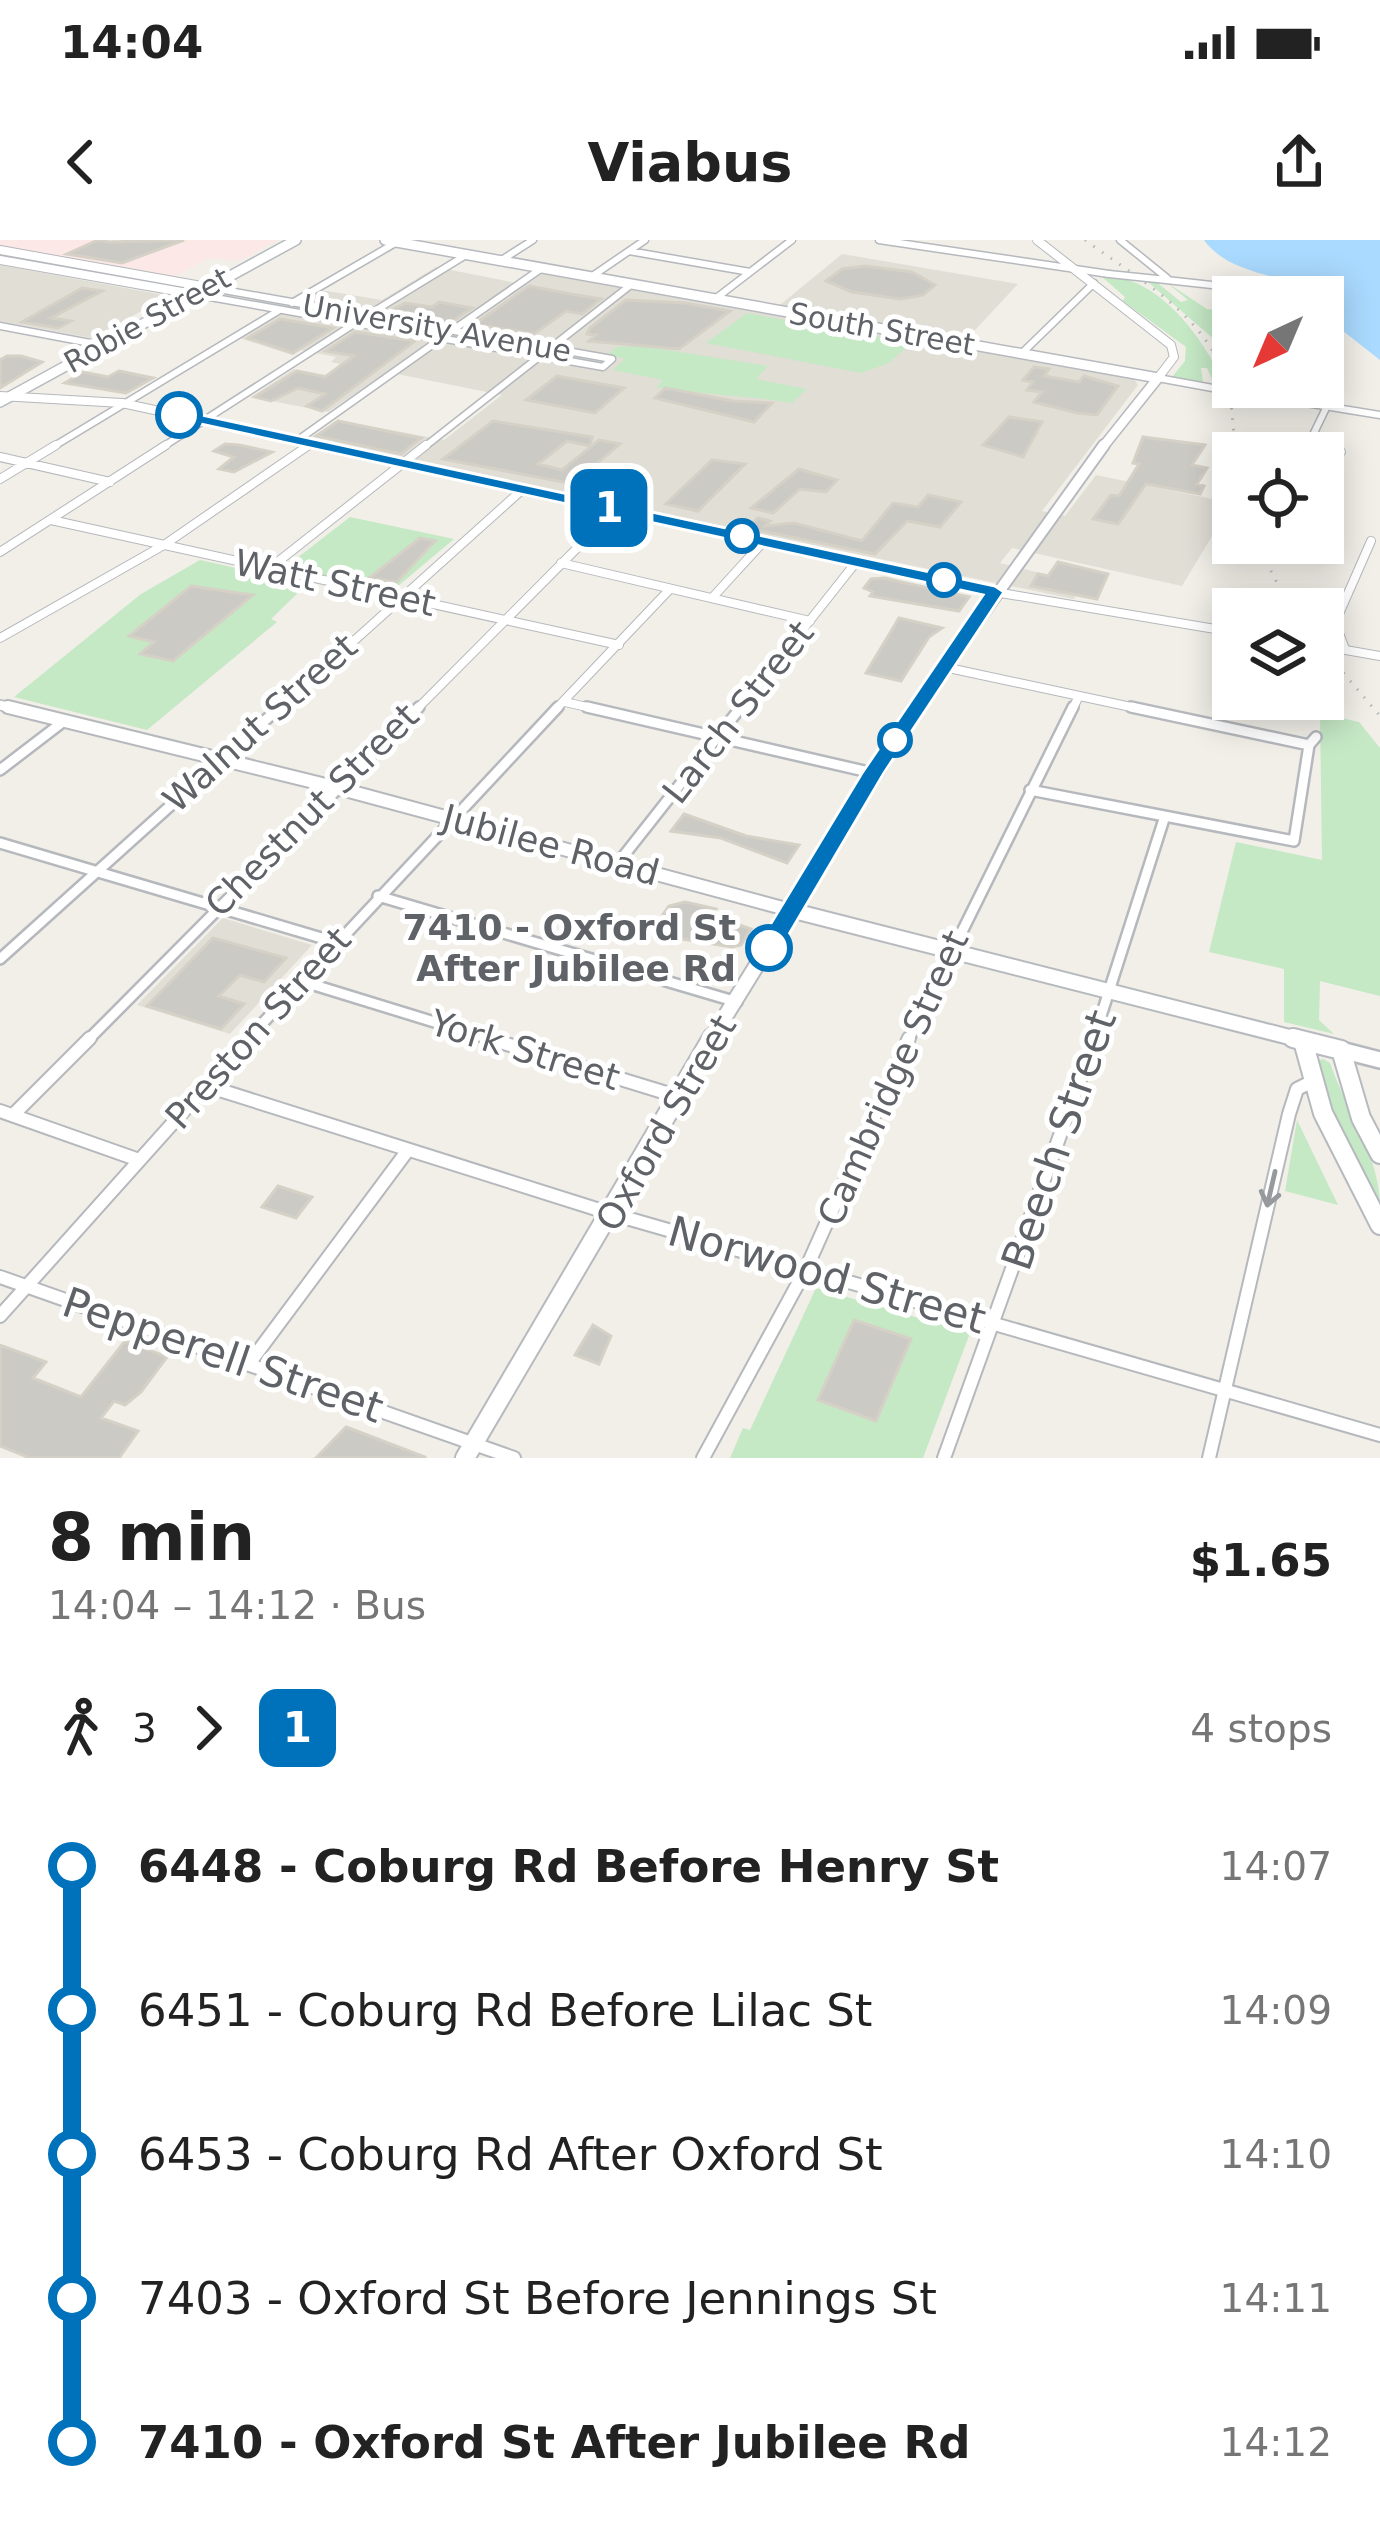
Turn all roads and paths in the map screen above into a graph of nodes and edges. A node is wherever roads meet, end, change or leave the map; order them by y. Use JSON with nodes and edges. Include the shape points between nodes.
{"nodes":[{"id":1,"x":282,"y":240,"type":"edge"},
{"id":2,"x":296,"y":240,"type":"edge"},
{"id":3,"x":385,"y":240,"type":"edge"},
{"id":4,"x":533,"y":240,"type":"edge"},
{"id":5,"x":645,"y":240,"type":"edge"},
{"id":6,"x":792,"y":240,"type":"edge"},
{"id":7,"x":879,"y":240,"type":"edge"},
{"id":8,"x":1037,"y":240,"type":"edge"},
{"id":9,"x":1120,"y":240,"type":"edge"},
{"id":10,"x":405,"y":242,"type":"edge"},
{"id":11,"x":0,"y":250,"type":"edge"},
{"id":12,"x":629,"y":251,"type":"junction"},
{"id":13,"x":466,"y":255,"type":"junction"},
{"id":14,"x":0,"y":260,"type":"edge"},
{"id":15,"x":500,"y":261,"type":"junction"},
{"id":16,"x":67,"y":262,"type":"junction"},
{"id":17,"x":542,"y":268,"type":"junction"},
{"id":18,"x":52,"y":269,"type":"junction"},
{"id":19,"x":750,"y":272,"type":"junction"},
{"id":20,"x":1078,"y":272,"type":"junction"},
{"id":21,"x":591,"y":277,"type":"junction"},
{"id":22,"x":1169,"y":280,"type":"junction"},
{"id":23,"x":1094,"y":283,"type":"junction"},
{"id":24,"x":632,"y":284,"type":"junction"},
{"id":25,"x":1212,"y":285,"type":"edge"},
{"id":26,"x":195,"y":290,"type":"junction"},
{"id":27,"x":715,"y":299,"type":"junction"},
{"id":28,"x":293,"y":302,"type":"junction"},
{"id":29,"x":280,"y":310,"type":"junction"},
{"id":30,"x":368,"y":315,"type":"junction"},
{"id":31,"x":355,"y":323,"type":"junction"},
{"id":32,"x":0,"y":326,"type":"edge"},
{"id":33,"x":453,"y":330,"type":"junction"},
{"id":34,"x":441,"y":339,"type":"junction"},
{"id":35,"x":96,"y":344,"type":"junction"},
{"id":36,"x":552,"y":348,"type":"junction"},
{"id":37,"x":1021,"y":354,"type":"junction"},
{"id":38,"x":541,"y":357,"type":"junction"},
{"id":39,"x":1123,"y":373,"type":"junction"},
{"id":40,"x":1158,"y":378,"type":"junction"},
{"id":41,"x":1212,"y":387,"type":"edge"},
{"id":42,"x":1148,"y":391,"type":"junction"},
{"id":43,"x":2,"y":398,"type":"edge"},
{"id":44,"x":122,"y":403,"type":"junction"},
{"id":45,"x":1339,"y":408,"type":"edge"},
{"id":46,"x":1380,"y":415,"type":"edge"},
{"id":47,"x":204,"y":420,"type":"junction"},
{"id":48,"x":298,"y":440,"type":"junction"},
{"id":49,"x":311,"y":443,"type":"junction"},
{"id":50,"x":0,"y":457,"type":"edge"},
{"id":51,"x":27,"y":463,"type":"junction"},
{"id":52,"x":405,"y":464,"type":"junction"},
{"id":53,"x":0,"y":479,"type":"edge"},
{"id":54,"x":110,"y":482,"type":"junction"},
{"id":55,"x":523,"y":489,"type":"junction"},
{"id":56,"x":616,"y":509,"type":"junction"},
{"id":57,"x":51,"y":520,"type":"junction"},
{"id":58,"x":764,"y":541,"type":"junction"},
{"id":59,"x":1371,"y":542,"type":"dead end"},
{"id":60,"x":164,"y":545,"type":"junction"},
{"id":61,"x":0,"y":552,"type":"edge"},
{"id":62,"x":857,"y":561,"type":"junction"},
{"id":63,"x":561,"y":563,"type":"junction"},
{"id":64,"x":269,"y":568,"type":"junction"},
{"id":65,"x":670,"y":589,"type":"junction"},
{"id":66,"x":995,"y":592,"type":"junction"},
{"id":67,"x":400,"y":597,"type":"junction"},
{"id":68,"x":712,"y":598,"type":"junction"},
{"id":69,"x":1344,"y":600,"type":"edge"},
{"id":70,"x":504,"y":620,"type":"junction"},
{"id":71,"x":810,"y":621,"type":"junction"},
{"id":72,"x":1212,"y":628,"type":"edge"},
{"id":73,"x":0,"y":638,"type":"edge"},
{"id":74,"x":619,"y":645,"type":"junction"},
{"id":75,"x":1344,"y":649,"type":"edge"},
{"id":76,"x":1380,"y":656,"type":"edge"},
{"id":77,"x":944,"y":667,"type":"junction"},
{"id":78,"x":1079,"y":696,"type":"junction"},
{"id":79,"x":565,"y":701,"type":"junction"},
{"id":80,"x":0,"y":705,"type":"edge"},
{"id":81,"x":64,"y":722,"type":"junction"},
{"id":82,"x":720,"y":736,"type":"junction"},
{"id":83,"x":218,"y":758,"type":"junction"},
{"id":84,"x":0,"y":770,"type":"edge"},
{"id":85,"x":873,"y":773,"type":"junction"},
{"id":86,"x":334,"y":787,"type":"junction"},
{"id":87,"x":1030,"y":790,"type":"junction"},
{"id":88,"x":453,"y":818,"type":"junction"},
{"id":89,"x":1164,"y":819,"type":"junction"},
{"id":90,"x":0,"y":843,"type":"edge"},
{"id":91,"x":618,"y":863,"type":"junction"},
{"id":92,"x":96,"y":872,"type":"junction"},
{"id":93,"x":378,"y":896,"type":"junction"},
{"id":94,"x":217,"y":906,"type":"junction"},
{"id":95,"x":790,"y":910,"type":"junction"},
{"id":96,"x":335,"y":942,"type":"junction"},
{"id":97,"x":947,"y":954,"type":"junction"},
{"id":98,"x":0,"y":959,"type":"edge"},
{"id":99,"x":301,"y":981,"type":"junction"},
{"id":100,"x":1111,"y":992,"type":"junction"},
{"id":101,"x":736,"y":1002,"type":"junction"},
{"id":102,"x":1303,"y":1041,"type":"junction"},
{"id":103,"x":1341,"y":1050,"type":"junction"},
{"id":104,"x":1380,"y":1060,"type":"edge"},
{"id":105,"x":1309,"y":1083,"type":"junction"},
{"id":106,"x":207,"y":1086,"type":"junction"},
{"id":107,"x":681,"y":1098,"type":"junction"},
{"id":108,"x":6,"y":1113,"type":"edge"},
{"id":109,"x":408,"y":1150,"type":"junction"},
{"id":110,"x":1380,"y":1154,"type":"edge"},
{"id":111,"x":139,"y":1160,"type":"junction"},
{"id":112,"x":613,"y":1215,"type":"junction"},
{"id":113,"x":1380,"y":1225,"type":"edge"},
{"id":114,"x":806,"y":1269,"type":"junction"},
{"id":115,"x":0,"y":1277,"type":"edge"},
{"id":116,"x":25,"y":1287,"type":"junction"},
{"id":117,"x":0,"y":1316,"type":"edge"},
{"id":118,"x":994,"y":1322,"type":"junction"},
{"id":119,"x":251,"y":1361,"type":"junction"},
{"id":120,"x":1224,"y":1391,"type":"junction"},
{"id":121,"x":1380,"y":1435,"type":"edge"},
{"id":122,"x":469,"y":1451,"type":"edge"},
{"id":123,"x":514,"y":1458,"type":"edge"},
{"id":124,"x":703,"y":1458,"type":"edge"},
{"id":125,"x":944,"y":1458,"type":"edge"},
{"id":126,"x":1209,"y":1458,"type":"edge"}],
"edges":[{"from":1,"to":26,"type":"main road","name":"Robie Street"},
{"from":2,"to":26,"type":"main road","name":"Robie Street"},
{"from":3,"to":10,"type":"main road","name":"South Street"},
{"from":4,"to":15,"type":"street"},
{"from":5,"to":12,"type":"street"},
{"from":6,"to":19,"type":"street"},
{"from":7,"to":20,"type":"street"},
{"from":8,"to":20,"type":"street"},
{"from":9,"to":22,"type":"street"},
{"from":10,"to":13,"type":"main road","name":"South Street"},
{"from":10,"to":28,"type":"street"},
{"from":11,"to":16,"type":"street","name":"University Avenue"},
{"from":12,"to":19,"type":"street"},
{"from":12,"to":21,"type":"street"},
{"from":13,"to":15,"type":"main road","name":"South Street"},
{"from":13,"to":30,"type":"street"},
{"from":14,"to":18,"type":"street","name":"University Avenue"},
{"from":15,"to":17,"type":"main road","name":"South Street"},
{"from":16,"to":18,"type":"street"},
{"from":16,"to":26,"type":"street","name":"University Avenue"},
{"from":17,"to":21,"type":"main road","name":"South Street"},
{"from":17,"to":33,"type":"street"},
{"from":18,"to":26,"type":"street","name":"University Avenue"},
{"from":19,"to":27,"type":"street"},
{"from":20,"to":22,"type":"street","bridge":true},
{"from":20,"to":23,"type":"street"},
{"from":21,"to":24,"type":"main road","name":"South Street"},
{"from":22,"to":25,"type":"street"},
{"from":23,"to":37,"type":"street"},
{"from":23,"to":40,"type":"street","via":[[1172,345],[1174,357]]},
{"from":24,"to":27,"type":"main road","name":"South Street"},
{"from":24,"to":36,"type":"street"},
{"from":26,"to":28,"type":"street","name":"University Avenue"},
{"from":26,"to":29,"type":"street","name":"University Avenue"},
{"from":26,"to":35,"type":"main road","name":"Robie Street"},
{"from":27,"to":37,"type":"main road","name":"South Street"},
{"from":28,"to":29,"type":"street"},
{"from":28,"to":30,"type":"street","name":"University Avenue"},
{"from":29,"to":31,"type":"street","name":"University Avenue"},
{"from":29,"to":44,"type":"street"},
{"from":30,"to":31,"type":"street"},
{"from":30,"to":33,"type":"street","name":"University Avenue"},
{"from":31,"to":34,"type":"street","name":"University Avenue"},
{"from":31,"to":47,"type":"street"},
{"from":32,"to":35,"type":"street"},
{"from":33,"to":34,"type":"street"},
{"from":33,"to":36,"type":"street","name":"University Avenue"},
{"from":34,"to":38,"type":"street","name":"University Avenue"},
{"from":34,"to":48,"type":"street"},
{"from":35,"to":43,"type":"main road","name":"Robie Street"},
{"from":36,"to":38,"type":"street"},
{"from":36,"to":38,"type":"street","name":"University Avenue","via":[[612,359],[603,367]]},
{"from":37,"to":39,"type":"main road","name":"South Street"},
{"from":38,"to":52,"type":"street"},
{"from":39,"to":40,"type":"main road","name":"South Street"},
{"from":39,"to":42,"type":"main road"},
{"from":40,"to":41,"type":"street","name":"South Street","bridge":true},
{"from":40,"to":42,"type":"main road","name":"Oxford Street"},
{"from":42,"to":66,"type":"main road","name":"Oxford Street"},
{"from":43,"to":44,"type":"street"},
{"from":44,"to":47,"type":"street"},
{"from":44,"to":51,"type":"street"},
{"from":45,"to":46,"type":"street","name":"South Street"},
{"from":47,"to":48,"type":"street"},
{"from":47,"to":54,"type":"street"},
{"from":48,"to":49,"type":"street"},
{"from":49,"to":52,"type":"street"},
{"from":49,"to":60,"type":"street"},
{"from":50,"to":51,"type":"street"},
{"from":51,"to":53,"type":"street"},
{"from":51,"to":54,"type":"street"},
{"from":52,"to":55,"type":"street"},
{"from":52,"to":64,"type":"street"},
{"from":54,"to":57,"type":"street"},
{"from":55,"to":56,"type":"street"},
{"from":55,"to":67,"type":"street","name":"Walnut Street"},
{"from":56,"to":58,"type":"street"},
{"from":56,"to":63,"type":"street","name":"Chestnut Street"},
{"from":57,"to":60,"type":"street","name":"Watt Street"},
{"from":57,"to":61,"type":"street"},
{"from":58,"to":62,"type":"street"},
{"from":58,"to":68,"type":"street"},
{"from":59,"to":69,"type":"street"},
{"from":60,"to":64,"type":"street","name":"Watt Street"},
{"from":60,"to":73,"type":"street"},
{"from":62,"to":66,"type":"street"},
{"from":62,"to":71,"type":"street","name":"Larch Street"},
{"from":63,"to":65,"type":"street"},
{"from":63,"to":70,"type":"street","name":"Chestnut Street"},
{"from":64,"to":67,"type":"street","name":"Watt Street"},
{"from":65,"to":68,"type":"street"},
{"from":65,"to":74,"type":"street","name":"Preston Street"},
{"from":66,"to":72,"type":"street"},
{"from":66,"to":77,"type":"main road","name":"Oxford Street"},
{"from":67,"to":70,"type":"street","name":"Watt Street"},
{"from":67,"to":83,"type":"street","name":"Walnut Street"},
{"from":68,"to":71,"type":"street"},
{"from":70,"to":74,"type":"street","name":"Watt Street"},
{"from":70,"to":86,"type":"street","name":"Chestnut Street"},
{"from":71,"to":82,"type":"street","name":"Larch Street"},
{"from":74,"to":79,"type":"street","name":"Preston Street"},
{"from":75,"to":76,"type":"street"},
{"from":77,"to":78,"type":"street"},
{"from":77,"to":85,"type":"main road","name":"Oxford Street"},
{"from":78,"to":87,"type":"street","name":"Cambridge Street"},
{"from":78,"to":89,"type":"street","via":[[1312,741],[1298,836],[1288,841]]},
{"from":79,"to":82,"type":"street"},
{"from":79,"to":88,"type":"street","name":"Preston Street"},
{"from":80,"to":81,"type":"street","name":"Jubilee Road"},
{"from":81,"to":83,"type":"street","name":"Jubilee Road"},
{"from":81,"to":84,"type":"street"},
{"from":82,"to":85,"type":"street"},
{"from":82,"to":91,"type":"street","name":"Larch Street"},
{"from":83,"to":86,"type":"street","name":"Jubilee Road"},
{"from":83,"to":92,"type":"street","name":"Walnut Street"},
{"from":85,"to":95,"type":"main road","name":"Oxford Street"},
{"from":86,"to":88,"type":"street","name":"Jubilee Road"},
{"from":86,"to":94,"type":"street","name":"Chestnut Street"},
{"from":87,"to":89,"type":"street"},
{"from":87,"to":97,"type":"street","name":"Cambridge Street"},
{"from":88,"to":91,"type":"street","name":"Jubilee Road"},
{"from":88,"to":93,"type":"street","name":"Preston Street"},
{"from":89,"to":100,"type":"street","name":"Beech Street"},
{"from":90,"to":92,"type":"street"},
{"from":91,"to":95,"type":"street","name":"Jubilee Road"},
{"from":92,"to":94,"type":"street"},
{"from":92,"to":98,"type":"street","name":"Walnut Street"},
{"from":93,"to":96,"type":"street","name":"Preston Street"},
{"from":93,"to":101,"type":"street"},
{"from":94,"to":96,"type":"street"},
{"from":94,"to":108,"type":"street","name":"Chestnut Street"},
{"from":95,"to":97,"type":"main road","name":"Jubilee Road"},
{"from":95,"to":101,"type":"main road","name":"Oxford Street"},
{"from":96,"to":99,"type":"street","name":"Preston Street"},
{"from":97,"to":100,"type":"main road","name":"Jubilee Road"},
{"from":97,"to":114,"type":"street","name":"Cambridge Street"},
{"from":99,"to":106,"type":"street","name":"Preston Street"},
{"from":99,"to":107,"type":"street","name":"York Street"},
{"from":100,"to":102,"type":"main road","name":"Jubilee Road"},
{"from":100,"to":118,"type":"street","name":"Beech Street"},
{"from":101,"to":107,"type":"main road","name":"Oxford Street"},
{"from":102,"to":103,"type":"main road","name":"Jubilee Road"},
{"from":102,"to":105,"type":"main road"},
{"from":103,"to":104,"type":"street","name":"Jubilee Road"},
{"from":103,"to":110,"type":"main road"},
{"from":105,"to":113,"type":"main road"},
{"from":105,"to":120,"type":"street","one_way":true,"via":[[1297,1089],[1288,1114]]},
{"from":106,"to":109,"type":"street","name":"Norwood Street"},
{"from":106,"to":111,"type":"street","name":"Preston Street"},
{"from":107,"to":112,"type":"main road","name":"Oxford Street"},
{"from":108,"to":111,"type":"street"},
{"from":109,"to":112,"type":"street","name":"Norwood Street"},
{"from":109,"to":119,"type":"street"},
{"from":111,"to":116,"type":"street","name":"Preston Street"},
{"from":112,"to":114,"type":"street","name":"Norwood Street"},
{"from":112,"to":122,"type":"main road","name":"Oxford Street"},
{"from":114,"to":118,"type":"street","name":"Norwood Street"},
{"from":114,"to":124,"type":"street","name":"Cambridge Street"},
{"from":115,"to":116,"type":"street","name":"Pepperell Street"},
{"from":116,"to":117,"type":"street","name":"Preston Street"},
{"from":116,"to":119,"type":"street","name":"Pepperell Street"},
{"from":118,"to":120,"type":"street","name":"Norwood Street"},
{"from":118,"to":125,"type":"street","name":"Beech Street"},
{"from":119,"to":122,"type":"street","name":"Pepperell Street"},
{"from":120,"to":121,"type":"street","name":"Norwood Street"},
{"from":120,"to":126,"type":"street"},
{"from":122,"to":123,"type":"street","name":"Pepperell Street"}]}
